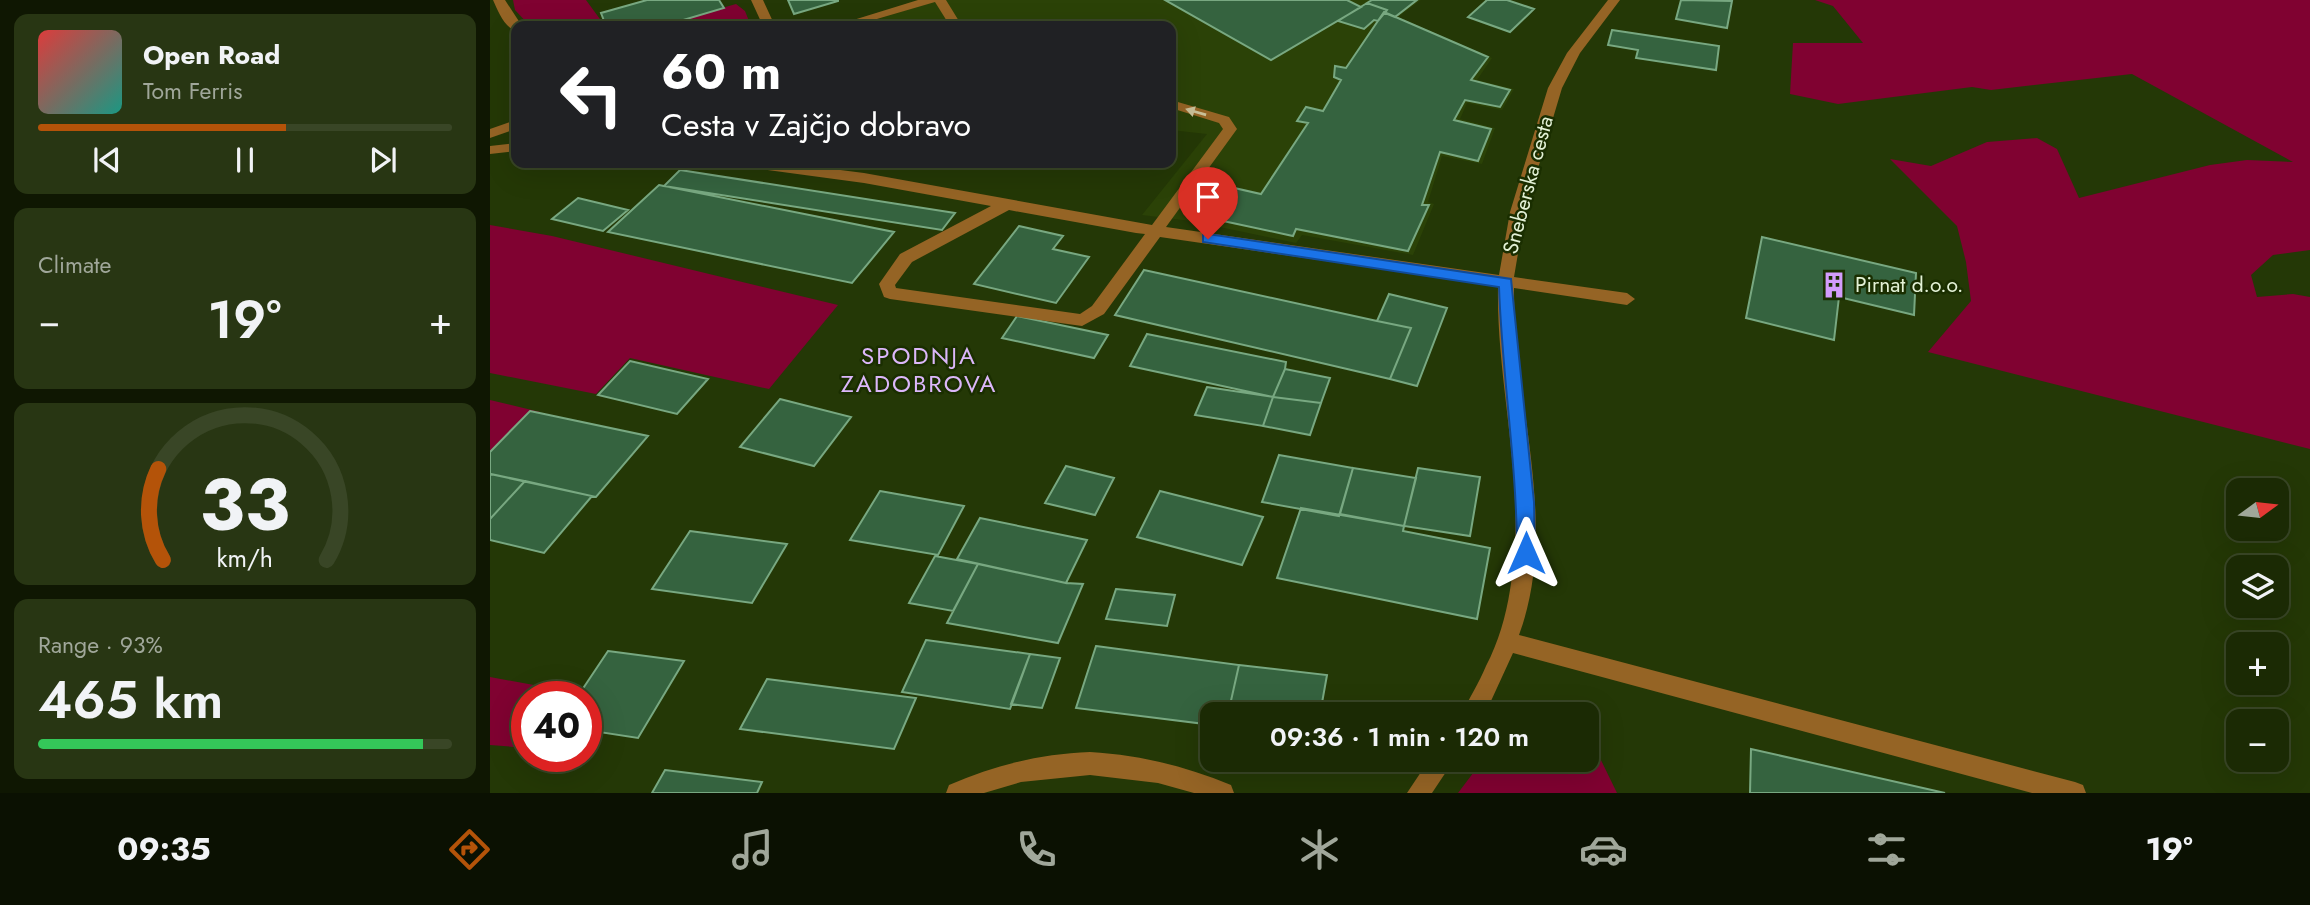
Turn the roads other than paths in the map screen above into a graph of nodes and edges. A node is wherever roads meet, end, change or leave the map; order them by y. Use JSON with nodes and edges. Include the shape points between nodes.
{"nodes":[{"id":1,"x":499,"y":0,"type":"edge"},
{"id":2,"x":757,"y":0,"type":"edge"},
{"id":3,"x":930,"y":0,"type":"edge"},
{"id":4,"x":940,"y":0,"type":"edge"},
{"id":5,"x":1614,"y":0,"type":"edge"},
{"id":6,"x":511,"y":21,"type":"edge"},
{"id":7,"x":767,"y":21,"type":"edge"},
{"id":8,"x":857,"y":21,"type":"edge"},
{"id":9,"x":953,"y":21,"type":"edge"},
{"id":10,"x":1176,"y":106,"type":"edge"},
{"id":11,"x":511,"y":126,"type":"edge"},
{"id":12,"x":490,"y":134,"type":"edge"},
{"id":13,"x":511,"y":148,"type":"edge"},
{"id":14,"x":490,"y":150,"type":"edge"},
{"id":15,"x":790,"y":168,"type":"edge"},
{"id":16,"x":1009,"y":203,"type":"junction"},
{"id":17,"x":1154,"y":230,"type":"junction"},
{"id":18,"x":1506,"y":282,"type":"junction"},
{"id":19,"x":1627,"y":299,"type":"dead end"},
{"id":20,"x":1509,"y":642,"type":"junction"},
{"id":21,"x":1480,"y":702,"type":"edge"},
{"id":22,"x":1434,"y":772,"type":"edge"},
{"id":23,"x":957,"y":793,"type":"edge"},
{"id":24,"x":1223,"y":793,"type":"edge"},
{"id":25,"x":1418,"y":793,"type":"edge"},
{"id":26,"x":2075,"y":793,"type":"edge"}],
"edges":[{"from":1,"to":6,"type":"street"},
{"from":2,"to":7,"type":"street"},
{"from":3,"to":8,"type":"street"},
{"from":4,"to":9,"type":"street"},
{"from":5,"to":18,"type":"street","name":"Sneberska cesta","via":[[1574,52],[1555,86],[1516,214]]},
{"from":17,"to":10,"type":"street","one_way":true,"via":[[1230,129],[1224,120]]},
{"from":11,"to":12,"type":"street"},
{"from":13,"to":14,"type":"street"},
{"from":15,"to":16,"type":"street"},
{"from":16,"to":17,"type":"street"},
{"from":16,"to":17,"type":"street","via":[[906,258],[887,284],[890,293],[1082,320],[1098,310]]},
{"from":17,"to":18,"type":"street"},
{"from":18,"to":19,"type":"street"},
{"from":18,"to":20,"type":"street","name":"Sneberska cesta","via":[[1526,531],[1520,600]]},
{"from":20,"to":21,"type":"street","name":"Sneberska cesta"},
{"from":20,"to":26,"type":"street"},
{"from":22,"to":25,"type":"street"},
{"from":23,"to":24,"type":"street","via":[[984,779],[1080,761],[1198,782]]}]}
